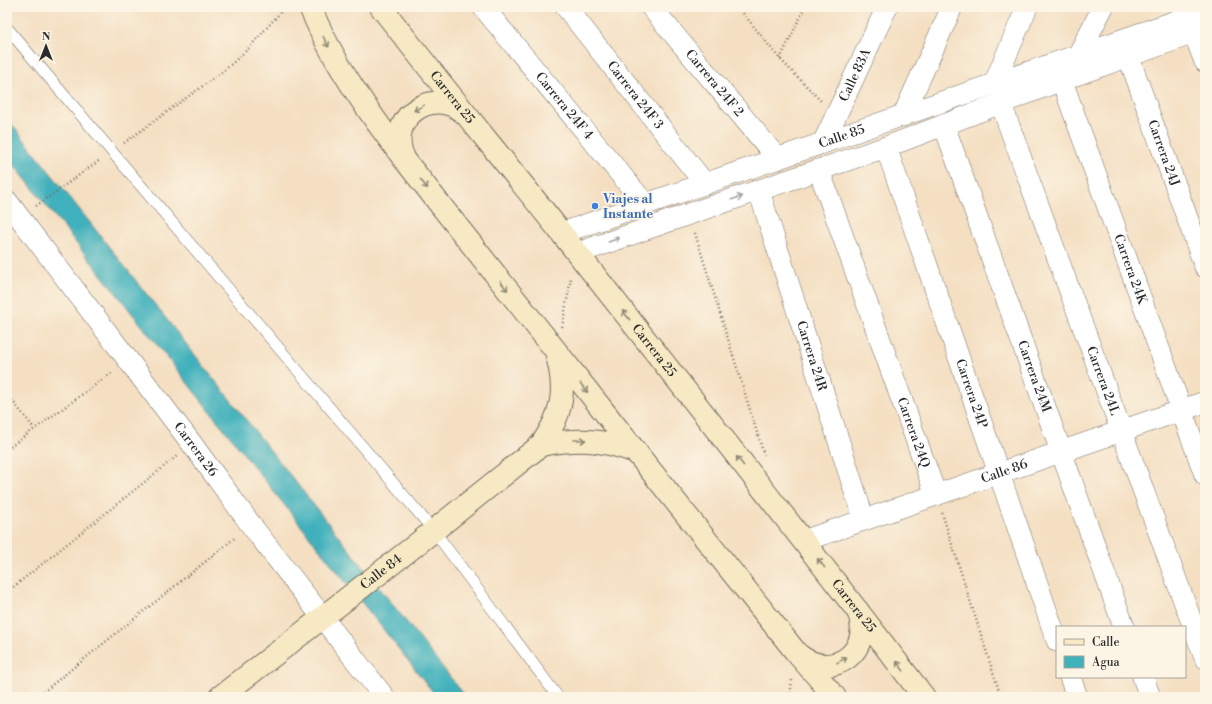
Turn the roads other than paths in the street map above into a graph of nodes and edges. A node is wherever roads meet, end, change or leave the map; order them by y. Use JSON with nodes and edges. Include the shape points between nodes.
{"nodes":[{"id":1,"x":310,"y":7,"type":"edge"},
{"id":2,"x":381,"y":7,"type":"edge"},
{"id":3,"x":483,"y":7,"type":"edge"},
{"id":4,"x":566,"y":7,"type":"edge"},
{"id":5,"x":651,"y":7,"type":"edge"},
{"id":6,"x":886,"y":7,"type":"edge"},
{"id":7,"x":952,"y":7,"type":"edge"},
{"id":8,"x":1027,"y":7,"type":"edge"},
{"id":9,"x":1103,"y":7,"type":"edge"},
{"id":10,"x":1195,"y":18,"type":"edge"},
{"id":11,"x":7,"y":28,"type":"edge"},
{"id":12,"x":1126,"y":48,"type":"junction"},
{"id":13,"x":1078,"y":55,"type":"junction"},
{"id":14,"x":1205,"y":62,"type":"edge"},
{"id":15,"x":1059,"y":71,"type":"junction"},
{"id":16,"x":994,"y":84,"type":"junction"},
{"id":17,"x":1001,"y":104,"type":"junction"},
{"id":18,"x":466,"y":116,"type":"junction"},
{"id":19,"x":902,"y":116,"type":"junction"},
{"id":20,"x":944,"y":125,"type":"junction"},
{"id":21,"x":823,"y":143,"type":"junction"},
{"id":22,"x":886,"y":147,"type":"junction"},
{"id":23,"x":404,"y":159,"type":"junction"},
{"id":24,"x":778,"y":159,"type":"junction"},
{"id":25,"x":819,"y":170,"type":"junction"},
{"id":26,"x":706,"y":184,"type":"junction"},
{"id":27,"x":758,"y":191,"type":"junction"},
{"id":28,"x":7,"y":202,"type":"edge"},
{"id":29,"x":645,"y":204,"type":"junction"},
{"id":30,"x":562,"y":233,"type":"junction"},
{"id":31,"x":578,"y":254,"type":"junction"},
{"id":32,"x":1205,"y":267,"type":"edge"},
{"id":33,"x":559,"y":343,"type":"junction"},
{"id":34,"x":1205,"y":402,"type":"edge"},
{"id":35,"x":1181,"y":411,"type":"junction"},
{"id":36,"x":1121,"y":432,"type":"junction"},
{"id":37,"x":541,"y":446,"type":"junction"},
{"id":38,"x":636,"y":452,"type":"junction"},
{"id":39,"x":1061,"y":452,"type":"junction"},
{"id":40,"x":998,"y":474,"type":"junction"},
{"id":41,"x":1205,"y":476,"type":"edge"},
{"id":42,"x":936,"y":495,"type":"junction"},
{"id":43,"x":864,"y":520,"type":"junction"},
{"id":44,"x":434,"y":531,"type":"junction"},
{"id":45,"x":803,"y":541,"type":"junction"},
{"id":46,"x":852,"y":602,"type":"junction"},
{"id":47,"x":322,"y":618,"type":"junction"},
{"id":48,"x":1124,"y":626,"type":"edge"},
{"id":49,"x":1056,"y":638,"type":"edge"},
{"id":50,"x":795,"y":651,"type":"junction"},
{"id":51,"x":1205,"y":658,"type":"edge"},
{"id":52,"x":1070,"y":678,"type":"edge"},
{"id":53,"x":1143,"y":678,"type":"edge"},
{"id":54,"x":220,"y":697,"type":"edge"},
{"id":55,"x":384,"y":697,"type":"edge"},
{"id":56,"x":558,"y":697,"type":"edge"},
{"id":57,"x":836,"y":697,"type":"edge"},
{"id":58,"x":924,"y":697,"type":"edge"},
{"id":59,"x":1077,"y":697,"type":"edge"},
{"id":60,"x":1150,"y":697,"type":"edge"}],
"edges":[{"from":1,"to":23,"type":"main road","one_way":true,"via":[[325,41],[350,85]]},
{"from":2,"to":18,"type":"main road","name":"Carrera 25"},
{"from":3,"to":29,"type":"street","name":"Carrera 24F 4"},
{"from":4,"to":26,"type":"street","name":"Carrera 24F 3"},
{"from":5,"to":24,"type":"street","name":"Carrera 24F 2"},
{"from":6,"to":21,"type":"street","name":"Calle 83A"},
{"from":7,"to":19,"type":"street"},
{"from":8,"to":16,"type":"street"},
{"from":9,"to":13,"type":"street"},
{"from":10,"to":12,"type":"street"},
{"from":10,"to":14,"type":"street"},
{"from":11,"to":44,"type":"lane"},
{"from":12,"to":13,"type":"street","name":"Calle 85"},
{"from":12,"to":15,"type":"street"},
{"from":12,"to":32,"type":"street","name":"Carrera 24J"},
{"from":13,"to":15,"type":"street","name":"Calle 85"},
{"from":15,"to":16,"type":"street","name":"Calle 85"},
{"from":15,"to":17,"type":"street"},
{"from":15,"to":35,"type":"street","name":"Carrera 24K"},
{"from":16,"to":19,"type":"street","name":"Calle 85"},
{"from":17,"to":20,"type":"street"},
{"from":17,"to":36,"type":"street","name":"Carrera 24L"},
{"from":18,"to":23,"type":"main road","one_way":true,"via":[[456,107],[442,103],[428,104],[415,109],[405,119],[400,132],[400,146]]},
{"from":18,"to":30,"type":"main road","name":"Carrera 25"},
{"from":19,"to":21,"type":"street","name":"Calle 85"},
{"from":20,"to":22,"type":"street"},
{"from":20,"to":39,"type":"street","name":"Carrera 24M"},
{"from":21,"to":24,"type":"street","name":"Calle 85"},
{"from":22,"to":25,"type":"street"},
{"from":22,"to":40,"type":"street","name":"Carrera 24P"},
{"from":23,"to":33,"type":"main road","one_way":true},
{"from":24,"to":26,"type":"street","name":"Calle 85"},
{"from":25,"to":27,"type":"street"},
{"from":25,"to":42,"type":"street","name":"Carrera 24Q"},
{"from":26,"to":29,"type":"street","name":"Calle 85"},
{"from":31,"to":27,"type":"street","one_way":true},
{"from":27,"to":43,"type":"street","name":"Carrera 24R"},
{"from":28,"to":47,"type":"street","name":"Carrera 26"},
{"from":29,"to":30,"type":"street","name":"Calle 85"},
{"from":30,"to":31,"type":"main road","name":"Carrera 25"},
{"from":45,"to":31,"type":"main road","name":"Carrera 25","one_way":true},
{"from":33,"to":37,"type":"main road","name":"Calle 84","via":[[562,391],[559,410],[552,429]]},
{"from":33,"to":38,"type":"main road","one_way":true},
{"from":34,"to":35,"type":"street","name":"Calle 86"},
{"from":35,"to":36,"type":"street","name":"Calle 86"},
{"from":35,"to":41,"type":"street","name":"Carrera 24K"},
{"from":36,"to":39,"type":"street","name":"Calle 86"},
{"from":36,"to":51,"type":"street","name":"Carrera 24L"},
{"from":37,"to":38,"type":"main road","name":"Calle 84","one_way":true,"via":[[560,441],[599,441]]},
{"from":37,"to":44,"type":"main road","name":"Calle 84"},
{"from":38,"to":50,"type":"main road"},
{"from":39,"to":40,"type":"street","name":"Calle 86"},
{"from":39,"to":48,"type":"street","name":"Carrera 24M"},
{"from":40,"to":42,"type":"street","name":"Calle 86"},
{"from":40,"to":49,"type":"street","name":"Carrera 24P"},
{"from":42,"to":43,"type":"street","name":"Calle 86"},
{"from":43,"to":45,"type":"street","name":"Calle 86"},
{"from":44,"to":47,"type":"main road","name":"Calle 84"},
{"from":44,"to":56,"type":"lane"},
{"from":46,"to":45,"type":"main road","name":"Carrera 25","one_way":true},
{"from":50,"to":46,"type":"main road","one_way":true,"via":[[810,662],[822,665],[833,665],[852,654],[862,634],[862,622]]},
{"from":58,"to":46,"type":"main road","name":"Carrera 25","one_way":true},
{"from":47,"to":54,"type":"main road","name":"Calle 84"},
{"from":47,"to":55,"type":"street","name":"Carrera 26"},
{"from":50,"to":57,"type":"main road"},
{"from":52,"to":59,"type":"street"},
{"from":53,"to":60,"type":"street"}]}
